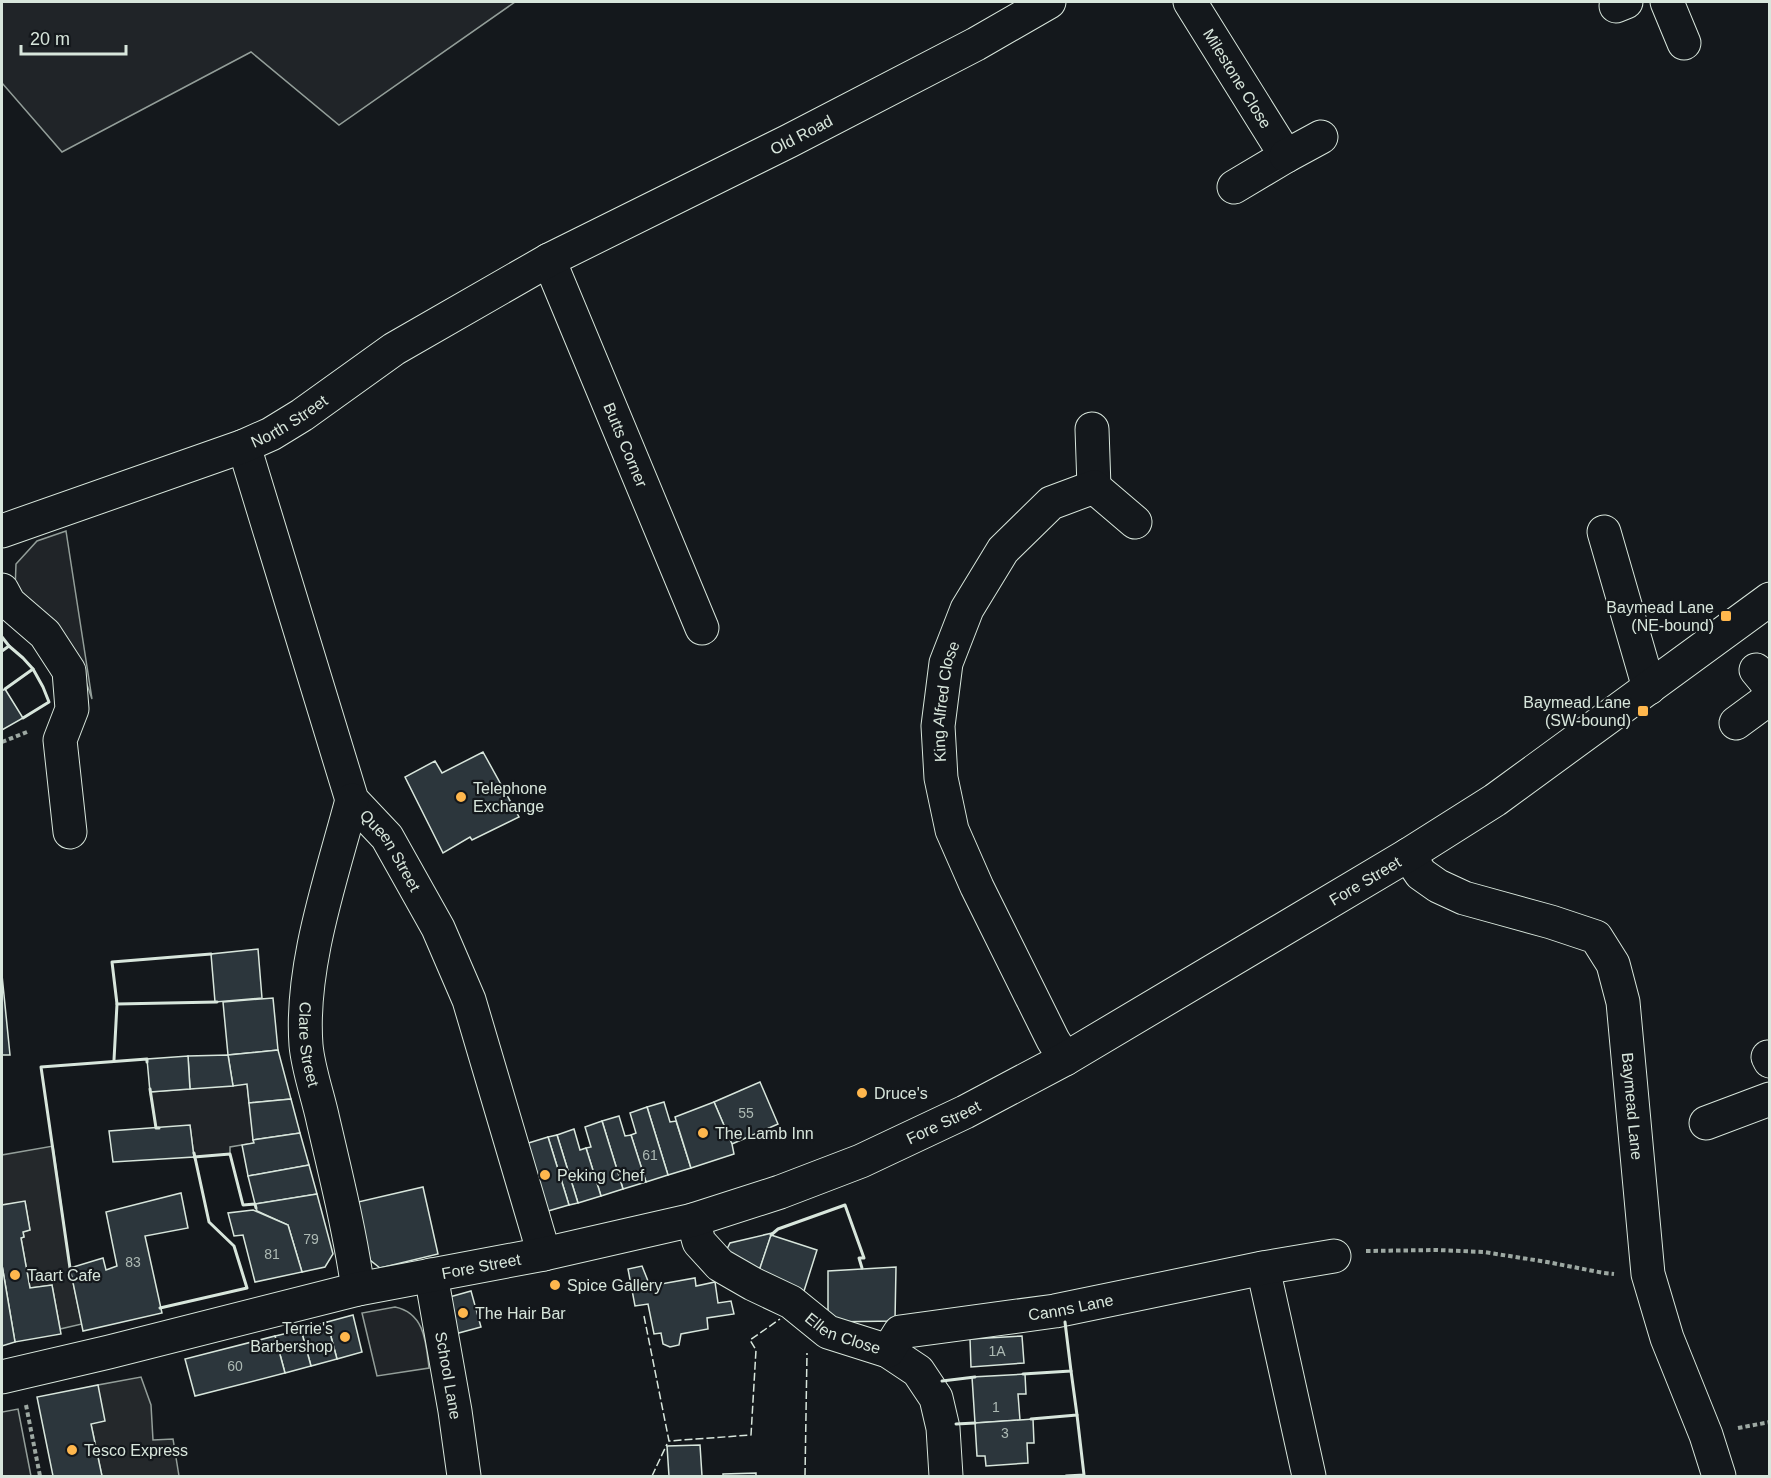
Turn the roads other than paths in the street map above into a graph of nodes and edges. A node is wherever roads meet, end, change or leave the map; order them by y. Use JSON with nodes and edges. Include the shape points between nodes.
{"nodes":[{"id":1,"x":1049,"y":2,"type":"edge"},
{"id":2,"x":1190,"y":2,"type":"edge"},
{"id":3,"x":1667,"y":2,"type":"edge"},
{"id":4,"x":1684,"y":43,"type":"dead end"},
{"id":5,"x":1321,"y":137,"type":"dead end"},
{"id":6,"x":1286,"y":156,"type":"junction"},
{"id":7,"x":1234,"y":187,"type":"dead end"},
{"id":8,"x":549,"y":260,"type":"junction"},
{"id":9,"x":1092,"y":429,"type":"dead end"},
{"id":10,"x":244,"y":446,"type":"junction"},
{"id":11,"x":1094,"y":487,"type":"junction"},
{"id":12,"x":1135,"y":522,"type":"dead end"},
{"id":13,"x":2,"y":531,"type":"edge"},
{"id":14,"x":1604,"y":532,"type":"dead end"},
{"id":15,"x":2,"y":590,"type":"edge"},
{"id":16,"x":1770,"y":598,"type":"edge"},
{"id":17,"x":702,"y":628,"type":"dead end"},
{"id":18,"x":1765,"y":685,"type":"edge"},
{"id":19,"x":1649,"y":688,"type":"junction"},
{"id":20,"x":1736,"y":723,"type":"dead end"},
{"id":21,"x":352,"y":800,"type":"junction"},
{"id":22,"x":70,"y":832,"type":"dead end"},
{"id":23,"x":1408,"y":855,"type":"junction"},
{"id":24,"x":1065,"y":1059,"type":"junction"},
{"id":25,"x":1770,"y":1099,"type":"edge"},
{"id":26,"x":1706,"y":1123,"type":"dead end"},
{"id":27,"x":693,"y":1220,"type":"junction"},
{"id":28,"x":544,"y":1254,"type":"junction"},
{"id":29,"x":1334,"y":1256,"type":"road end"},
{"id":30,"x":1263,"y":1268,"type":"junction"},
{"id":31,"x":431,"y":1275,"type":"junction"},
{"id":32,"x":358,"y":1289,"type":"junction"},
{"id":33,"x":888,"y":1351,"type":"junction"},
{"id":34,"x":13,"y":1386,"type":"edge"},
{"id":35,"x":464,"y":1476,"type":"edge"},
{"id":36,"x":946,"y":1476,"type":"edge"},
{"id":37,"x":1309,"y":1476,"type":"edge"},
{"id":38,"x":1719,"y":1476,"type":"edge"}],
"edges":[{"from":1,"to":8,"type":"street","name":"Old Road","via":[[800,136]]},
{"from":2,"to":6,"type":"street","name":"Milestone Close"},
{"from":3,"to":4,"type":"street"},
{"from":5,"to":6,"type":"street"},
{"from":6,"to":7,"type":"street"},
{"from":8,"to":10,"type":"street","name":"North Street","via":[[394,349],[302,415]]},
{"from":8,"to":17,"type":"street","name":"Butts Corner"},
{"from":9,"to":11,"type":"street"},
{"from":10,"to":13,"type":"street","name":"North Street"},
{"from":10,"to":21,"type":"street","name":"Queen Street"},
{"from":11,"to":12,"type":"street"},
{"from":11,"to":24,"type":"street","name":"King Alfred Close","via":[[1051,503],[1003,550],[967,609],[946,663],[938,726],[941,778],[951,830]]},
{"from":14,"to":19,"type":"street"},
{"from":15,"to":22,"type":"street","via":[[9,603],[45,634],[69,671],[72,709],[60,740]]},
{"from":16,"to":19,"type":"street","name":"Fore Street"},
{"from":18,"to":20,"type":"street"},
{"from":19,"to":23,"type":"street","name":"Fore Street","via":[[1496,800]]},
{"from":21,"to":28,"type":"street","name":"Queen Street","via":[[387,837],[453,961],[469,1000]]},
{"from":21,"to":32,"type":"street","name":"Clare Street","via":[[308,976],[306,1046]]},
{"from":23,"to":24,"type":"street","name":"Fore Street"},
{"from":23,"to":38,"type":"street","name":"Baymead Lane","via":[[1421,874],[1464,898],[1596,937],[1613,964],[1623,1002],[1648,1274],[1667,1338]]},
{"from":24,"to":27,"type":"street","name":"Fore Street","via":[[861,1161]]},
{"from":25,"to":26,"type":"street"},
{"from":27,"to":28,"type":"street","name":"Fore Street"},
{"from":27,"to":33,"type":"street","name":"Ellen Close","via":[[699,1242],[720,1265],[791,1302],[828,1332]]},
{"from":28,"to":31,"type":"street","name":"Fore Street"},
{"from":29,"to":30,"type":"street","name":"Canns Lane"},
{"from":30,"to":33,"type":"street","name":"Canns Lane","via":[[1055,1311],[900,1332]]},
{"from":30,"to":37,"type":"street"},
{"from":31,"to":32,"type":"street","name":"Fore Street"},
{"from":31,"to":35,"type":"street","name":"School Lane"},
{"from":32,"to":34,"type":"street","name":"Fore Street","via":[[109,1352]]},
{"from":33,"to":36,"type":"street","name":"Ellen Close","via":[[918,1371],[936,1398],[943,1428]]}]}
